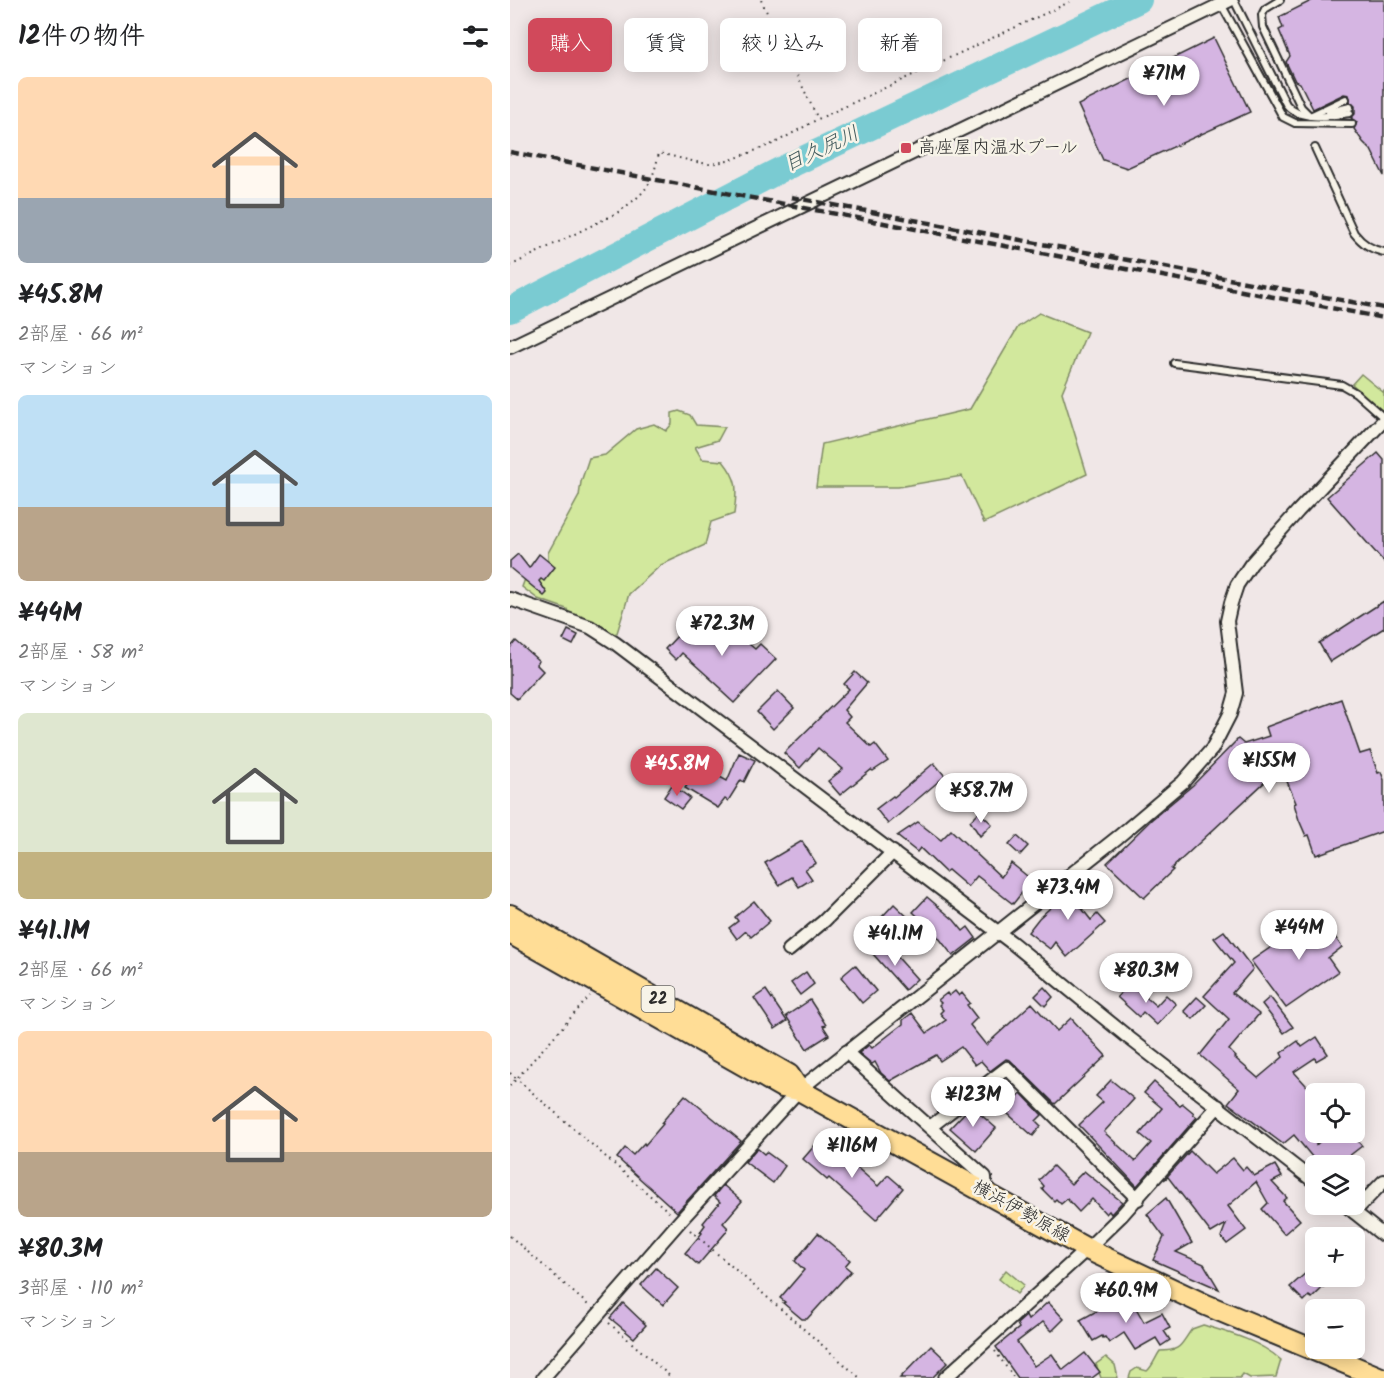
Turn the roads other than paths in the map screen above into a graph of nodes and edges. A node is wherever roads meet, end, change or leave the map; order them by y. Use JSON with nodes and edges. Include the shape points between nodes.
{"nodes":[{"id":1,"x":1280,"y":0,"type":"edge"},
{"id":2,"x":1228,"y":1,"type":"edge"},
{"id":3,"x":1346,"y":99,"type":"dead end"},
{"id":4,"x":1310,"y":116,"type":"junction"},
{"id":5,"x":1315,"y":148,"type":"dead end"},
{"id":6,"x":1384,"y":252,"type":"edge"},
{"id":7,"x":510,"y":347,"type":"edge"},
{"id":8,"x":1174,"y":363,"type":"dead end"},
{"id":9,"x":1384,"y":419,"type":"edge"},
{"id":10,"x":510,"y":598,"type":"edge"},
{"id":11,"x":893,"y":852,"type":"junction"},
{"id":12,"x":510,"y":915,"type":"edge"},
{"id":13,"x":510,"y":933,"type":"edge"},
{"id":14,"x":1000,"y":933,"type":"junction"},
{"id":15,"x":789,"y":950,"type":"dead end"},
{"id":16,"x":846,"y":1052,"type":"junction"},
{"id":17,"x":799,"y":1090,"type":"junction"},
{"id":18,"x":1218,"y":1106,"type":"junction"},
{"id":19,"x":930,"y":1127,"type":"junction"},
{"id":20,"x":1305,"y":1174,"type":"edge"},
{"id":21,"x":1383,"y":1184,"type":"edge"},
{"id":22,"x":986,"y":1193,"type":"junction"},
{"id":23,"x":1365,"y":1197,"type":"edge"},
{"id":24,"x":1138,"y":1199,"type":"junction"},
{"id":25,"x":1358,"y":1215,"type":"edge"},
{"id":26,"x":1384,"y":1236,"type":"edge"},
{"id":27,"x":1088,"y":1249,"type":"junction"},
{"id":28,"x":543,"y":1378,"type":"edge"},
{"id":29,"x":945,"y":1378,"type":"edge"},
{"id":30,"x":1381,"y":1378,"type":"edge"}],
"edges":[{"from":1,"to":4,"type":"lane","via":[[1265,9],[1263,27],[1300,107]]},
{"from":2,"to":4,"type":"lane","via":[[1286,104],[1293,112]]},
{"from":2,"to":4,"type":"lane","via":[[1284,117],[1295,123],[1333,124],[1351,116]]},
{"from":2,"to":7,"type":"street"},
{"from":3,"to":4,"type":"lane"},
{"from":5,"to":6,"type":"lane","via":[[1354,233],[1359,240]]},
{"from":8,"to":9,"type":"lane","via":[[1342,385]]},
{"from":9,"to":14,"type":"street","via":[[1251,564],[1237,585],[1227,621],[1236,693],[1212,749],[1175,789]]},
{"from":10,"to":11,"type":"street","via":[[590,627],[615,643]]},
{"from":11,"to":14,"type":"street"},
{"from":11,"to":15,"type":"street"},
{"from":12,"to":17,"type":"main road","name":"横浜伊勢原線","number":"22","via":[[789,1075]]},
{"from":13,"to":17,"type":"main road","name":"横浜伊勢原線","number":"22","via":[[782,1087]]},
{"from":14,"to":16,"type":"street"},
{"from":14,"to":18,"type":"street"},
{"from":16,"to":17,"type":"street"},
{"from":16,"to":19,"type":"street"},
{"from":17,"to":22,"type":"main road","name":"横浜伊勢原線","number":"22"},
{"from":17,"to":28,"type":"street"},
{"from":18,"to":20,"type":"street"},
{"from":18,"to":24,"type":"street"},
{"from":19,"to":22,"type":"street","via":[[985,1176]]},
{"from":19,"to":24,"type":"street","via":[[1007,1068]]},
{"from":21,"to":23,"type":"street"},
{"from":22,"to":27,"type":"main road","name":"横浜伊勢原線","number":"22"},
{"from":24,"to":27,"type":"street"},
{"from":25,"to":26,"type":"street"},
{"from":27,"to":29,"type":"street"},
{"from":27,"to":30,"type":"main road","name":"横浜伊勢原線","number":"22","via":[[1206,1305]]}]}
